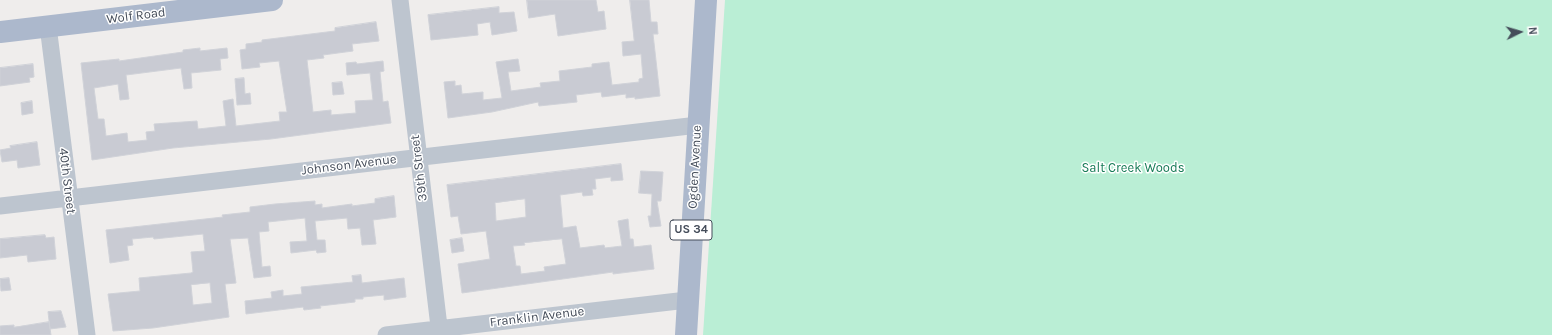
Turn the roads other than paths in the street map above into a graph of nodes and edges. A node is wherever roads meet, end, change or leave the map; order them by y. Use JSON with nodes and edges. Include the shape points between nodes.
{"nodes":[{"id":1,"x":272,"y":0,"type":"edge"},
{"id":2,"x":400,"y":0,"type":"edge"},
{"id":3,"x":706,"y":0,"type":"edge"},
{"id":4,"x":159,"y":7,"type":"edge"},
{"id":5,"x":48,"y":26,"type":"junction"},
{"id":6,"x":0,"y":32,"type":"edge"},
{"id":7,"x":698,"y":125,"type":"junction"},
{"id":8,"x":418,"y":157,"type":"junction"},
{"id":9,"x":70,"y":198,"type":"junction"},
{"id":10,"x":0,"y":206,"type":"edge"},
{"id":11,"x":687,"y":300,"type":"junction"},
{"id":12,"x":439,"y":332,"type":"edge"},
{"id":13,"x":87,"y":335,"type":"edge"},
{"id":14,"x":386,"y":335,"type":"edge"},
{"id":15,"x":686,"y":335,"type":"edge"}],
"edges":[{"from":1,"to":4,"type":"main road","name":"Wolf Road"},
{"from":2,"to":8,"type":"street","name":"39th Street"},
{"from":3,"to":7,"type":"main road","name":"Ogden Avenue","number":"US 34"},
{"from":4,"to":5,"type":"main road","name":"Wolf Road"},
{"from":5,"to":6,"type":"main road","name":"Wolf Road"},
{"from":5,"to":9,"type":"street","name":"40th Street"},
{"from":7,"to":8,"type":"street","name":"Johnson Avenue"},
{"from":7,"to":11,"type":"main road","name":"Ogden Avenue","number":"US 34"},
{"from":8,"to":9,"type":"street","name":"Johnson Avenue"},
{"from":8,"to":12,"type":"street","name":"39th Street"},
{"from":9,"to":10,"type":"street","name":"Johnson Avenue"},
{"from":9,"to":13,"type":"street","name":"40th Street"},
{"from":11,"to":12,"type":"street","name":"Franklin Avenue"},
{"from":11,"to":15,"type":"main road","name":"Ogden Avenue","number":"US 34"},
{"from":12,"to":14,"type":"street","name":"Franklin Avenue"}]}
